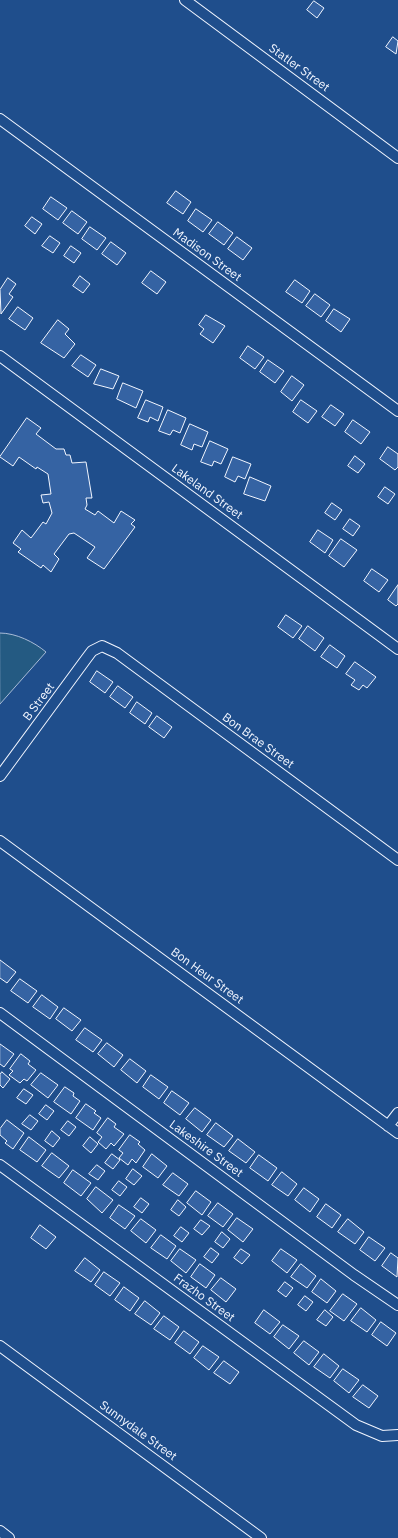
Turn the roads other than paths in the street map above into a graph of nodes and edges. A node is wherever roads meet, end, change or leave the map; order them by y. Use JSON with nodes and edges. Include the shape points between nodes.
{"nodes":[{"id":1,"x":185,"y":0,"type":"edge"},
{"id":2,"x":0,"y":119,"type":"edge"},
{"id":3,"x":398,"y":158,"type":"edge"},
{"id":4,"x":0,"y":356,"type":"edge"},
{"id":5,"x":398,"y":411,"type":"edge"},
{"id":6,"x":102,"y":646,"type":"joint"},
{"id":7,"x":398,"y":649,"type":"edge"},
{"id":8,"x":0,"y":776,"type":"edge"},
{"id":9,"x":0,"y":841,"type":"edge"},
{"id":10,"x":398,"y":860,"type":"edge"},
{"id":11,"x":0,"y":1013,"type":"edge"},
{"id":12,"x":398,"y":1113,"type":"edge"},
{"id":13,"x":388,"y":1126,"type":"junction"},
{"id":14,"x":398,"y":1133,"type":"edge"},
{"id":15,"x":0,"y":1165,"type":"edge"},
{"id":16,"x":398,"y":1305,"type":"edge"},
{"id":17,"x":0,"y":1346,"type":"edge"},
{"id":18,"x":398,"y":1435,"type":"edge"},
{"id":19,"x":0,"y":1531,"type":"edge"},
{"id":20,"x":9,"y":1538,"type":"edge"},
{"id":21,"x":261,"y":1538,"type":"edge"}],
"edges":[{"from":1,"to":3,"type":"street","name":"Statler Street"},
{"from":2,"to":5,"type":"street","name":"Madison Street"},
{"from":4,"to":7,"type":"street","name":"Lakeland Street"},
{"from":6,"to":8,"type":"street","name":"B Street","via":[[92,651]]},
{"from":6,"to":10,"type":"street","name":"Bon Brae Street","via":[[117,653]]},
{"from":9,"to":13,"type":"street","name":"Bon Heur Street"},
{"from":11,"to":16,"type":"street","name":"Lakeshire Street"},
{"from":12,"to":13,"type":"street"},
{"from":13,"to":14,"type":"street","name":"Bon Heur Street"},
{"from":15,"to":18,"type":"street","name":"Frazho Street","via":[[356,1425],[382,1436]]},
{"from":17,"to":21,"type":"street","name":"Sunnydale Street"},
{"from":19,"to":20,"type":"street"}]}
